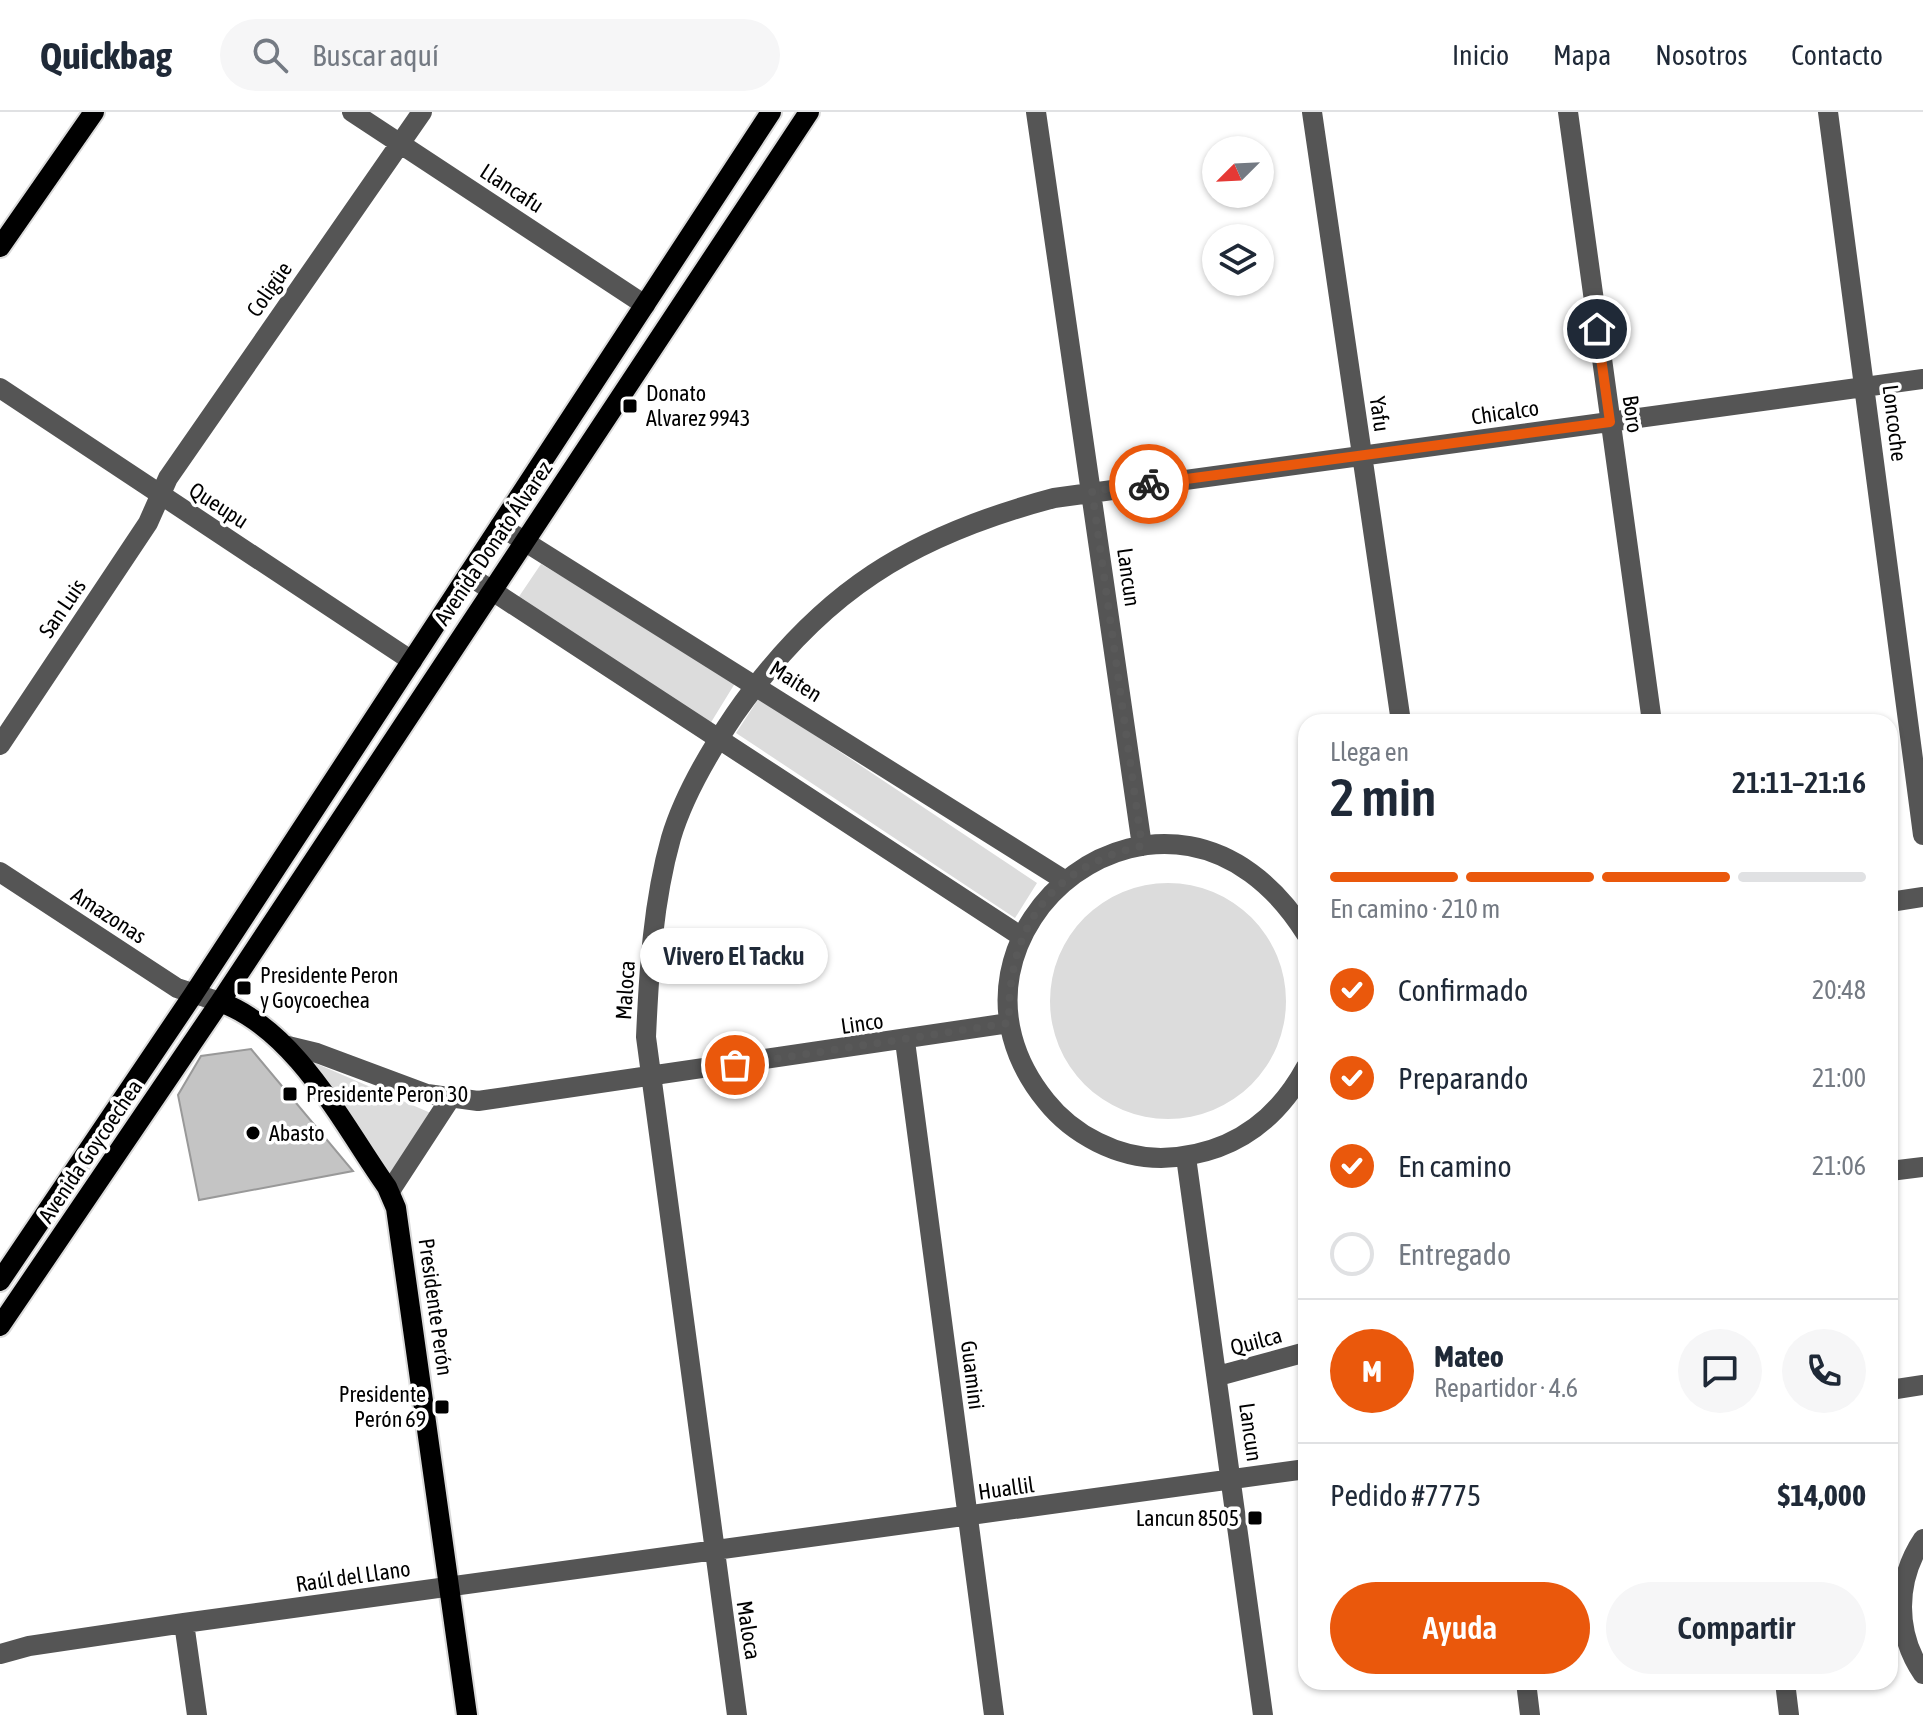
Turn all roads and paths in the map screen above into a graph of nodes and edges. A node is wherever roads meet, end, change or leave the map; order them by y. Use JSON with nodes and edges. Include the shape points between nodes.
{"nodes":[{"id":1,"x":94,"y":112,"type":"edge"},
{"id":2,"x":352,"y":112,"type":"edge"},
{"id":3,"x":422,"y":112,"type":"edge"},
{"id":4,"x":771,"y":112,"type":"edge"},
{"id":5,"x":809,"y":112,"type":"edge"},
{"id":6,"x":1312,"y":112,"type":"edge"},
{"id":7,"x":1568,"y":112,"type":"edge"},
{"id":8,"x":1828,"y":112,"type":"edge"},
{"id":9,"x":1039,"y":116,"type":"edge"},
{"id":10,"x":399,"y":143,"type":"junction"},
{"id":11,"x":0,"y":247,"type":"edge"},
{"id":12,"x":645,"y":305,"type":"junction"},
{"id":13,"x":1923,"y":379,"type":"edge"},
{"id":14,"x":1866,"y":387,"type":"junction"},
{"id":15,"x":0,"y":388,"type":"edge"},
{"id":16,"x":1610,"y":422,"type":"junction"},
{"id":17,"x":1362,"y":456,"type":"junction"},
{"id":18,"x":1092,"y":491,"type":"junction"},
{"id":19,"x":160,"y":495,"type":"junction"},
{"id":20,"x":500,"y":526,"type":"junction"},
{"id":21,"x":524,"y":542,"type":"junction"},
{"id":22,"x":468,"y":575,"type":"junction"},
{"id":23,"x":492,"y":589,"type":"junction"},
{"id":24,"x":412,"y":661,"type":"junction"},
{"id":25,"x":757,"y":684,"type":"junction"},
{"id":26,"x":1400,"y":714,"type":"edge"},
{"id":27,"x":1651,"y":714,"type":"edge"},
{"id":28,"x":719,"y":738,"type":"junction"},
{"id":29,"x":0,"y":745,"type":"edge"},
{"id":30,"x":1923,"y":835,"type":"edge"},
{"id":31,"x":1142,"y":846,"type":"junction"},
{"id":32,"x":0,"y":872,"type":"edge"},
{"id":33,"x":1064,"y":880,"type":"junction"},
{"id":34,"x":1923,"y":897,"type":"edge"},
{"id":35,"x":1898,"y":901,"type":"edge"},
{"id":36,"x":1298,"y":921,"type":"edge"},
{"id":37,"x":1022,"y":937,"type":"junction"},
{"id":38,"x":193,"y":995,"type":"junction"},
{"id":39,"x":220,"y":1002,"type":"junction"},
{"id":40,"x":1009,"y":1023,"type":"junction"},
{"id":41,"x":905,"y":1041,"type":"junction"},
{"id":42,"x":288,"y":1046,"type":"junction"},
{"id":43,"x":649,"y":1077,"type":"junction"},
{"id":44,"x":1298,"y":1081,"type":"edge"},
{"id":45,"x":450,"y":1099,"type":"junction"},
{"id":46,"x":1186,"y":1157,"type":"junction"},
{"id":47,"x":1923,"y":1167,"type":"edge"},
{"id":48,"x":1898,"y":1170,"type":"edge"},
{"id":49,"x":390,"y":1191,"type":"junction"},
{"id":50,"x":0,"y":1281,"type":"edge"},
{"id":51,"x":7,"y":1309,"type":"edge"},
{"id":52,"x":0,"y":1326,"type":"edge"},
{"id":53,"x":1298,"y":1354,"type":"edge"},
{"id":54,"x":1218,"y":1376,"type":"junction"},
{"id":55,"x":1923,"y":1385,"type":"edge"},
{"id":56,"x":1898,"y":1389,"type":"edge"},
{"id":57,"x":1298,"y":1470,"type":"edge"},
{"id":58,"x":1233,"y":1479,"type":"junction"},
{"id":59,"x":967,"y":1517,"type":"junction"},
{"id":60,"x":1923,"y":1539,"type":"edge"},
{"id":61,"x":713,"y":1552,"type":"junction"},
{"id":62,"x":451,"y":1586,"type":"junction"},
{"id":63,"x":184,"y":1623,"type":"junction"},
{"id":64,"x":0,"y":1654,"type":"edge"},
{"id":65,"x":1923,"y":1674,"type":"edge"},
{"id":66,"x":1527,"y":1690,"type":"edge"},
{"id":67,"x":1786,"y":1690,"type":"edge"},
{"id":68,"x":197,"y":1715,"type":"edge"},
{"id":69,"x":467,"y":1715,"type":"edge"},
{"id":70,"x":737,"y":1715,"type":"edge"},
{"id":71,"x":994,"y":1715,"type":"edge"},
{"id":72,"x":1263,"y":1715,"type":"edge"},
{"id":73,"x":1530,"y":1715,"type":"edge"},
{"id":74,"x":1789,"y":1715,"type":"edge"}],
"edges":[{"from":1,"to":11,"type":"main road"},
{"from":2,"to":10,"type":"street","name":"Llancafu"},
{"from":3,"to":10,"type":"street","name":"Coligüe"},
{"from":4,"to":12,"type":"main road","name":"Avenida Donato Álvarez"},
{"from":5,"to":21,"type":"main road","name":"Avenida Donato Álvarez"},
{"from":6,"to":17,"type":"street","name":"Yafu"},
{"from":7,"to":16,"type":"street","name":"Boro"},
{"from":8,"to":14,"type":"street","name":"Loncoche"},
{"from":9,"to":18,"type":"street","name":"Lancun"},
{"from":10,"to":12,"type":"street","name":"Llancafu"},
{"from":10,"to":19,"type":"street","name":"Coligüe"},
{"from":12,"to":20,"type":"main road","name":"Avenida Donato Álvarez"},
{"from":13,"to":14,"type":"street","name":"Chicalco"},
{"from":14,"to":16,"type":"street","name":"Chicalco"},
{"from":14,"to":30,"type":"street","name":"Loncoche"},
{"from":15,"to":19,"type":"street","name":"Queupu"},
{"from":16,"to":17,"type":"street","name":"Chicalco"},
{"from":16,"to":27,"type":"street","name":"Boro"},
{"from":17,"to":18,"type":"street","name":"Chicalco"},
{"from":17,"to":26,"type":"street","name":"Yafu"},
{"from":18,"to":25,"type":"street","name":"Maloca","via":[[978,521],[881,566],[801,632]]},
{"from":18,"to":31,"type":"street","name":"Lancun"},
{"from":19,"to":24,"type":"street","name":"Queupu"},
{"from":19,"to":29,"type":"street","name":"San Luis","via":[[148,523]]},
{"from":20,"to":21,"type":"street","name":"Maiten"},
{"from":20,"to":22,"type":"main road","name":"Avenida Donato Álvarez"},
{"from":21,"to":23,"type":"main road","name":"Avenida Donato Álvarez"},
{"from":21,"to":25,"type":"street","name":"Maiten"},
{"from":22,"to":23,"type":"street"},
{"from":22,"to":24,"type":"main road","name":"Avenida Donato Álvarez"},
{"from":23,"to":28,"type":"street"},
{"from":23,"to":39,"type":"main road","name":"Avenida Donato Álvarez"},
{"from":24,"to":38,"type":"main road","name":"Avenida Donato Álvarez"},
{"from":25,"to":28,"type":"street","name":"Maloca"},
{"from":25,"to":33,"type":"street","name":"Maiten"},
{"from":28,"to":37,"type":"street"},
{"from":28,"to":43,"type":"street","name":"Maloca","via":[[683,806],[663,868],[647,1001]]},
{"from":31,"to":33,"type":"street","via":[[1114,852]]},
{"from":31,"to":36,"type":"street","via":[[1182,845],[1221,855],[1257,874]]},
{"from":32,"to":38,"type":"street","name":"Amazonas"},
{"from":33,"to":37,"type":"street"},
{"from":34,"to":35,"type":"street"},
{"from":37,"to":40,"type":"street","via":[[1010,978]]},
{"from":38,"to":39,"type":"street","name":"Presidente Perón"},
{"from":38,"to":50,"type":"main road","name":"Avenida Goycoechea"},
{"from":39,"to":42,"type":"main road","name":"Presidente Perón","via":[[245,1011]]},
{"from":39,"to":51,"type":"main road","name":"Avenida Goycoechea"},
{"from":40,"to":41,"type":"street","name":"Linco"},
{"from":40,"to":46,"type":"street","via":[[1033,1086],[1084,1136],[1151,1158]]},
{"from":41,"to":43,"type":"street","name":"Linco"},
{"from":41,"to":59,"type":"street","name":"Guamini"},
{"from":42,"to":45,"type":"street","name":"Linco"},
{"from":42,"to":49,"type":"main road","name":"Presidente Perón"},
{"from":43,"to":45,"type":"street","name":"Linco","via":[[478,1101]]},
{"from":43,"to":61,"type":"street","name":"Maloca"},
{"from":44,"to":46,"type":"street","via":[[1262,1124],[1227,1146]]},
{"from":45,"to":49,"type":"street"},
{"from":46,"to":54,"type":"street","name":"Lancun"},
{"from":47,"to":48,"type":"street"},
{"from":49,"to":62,"type":"main road","name":"Presidente Perón","via":[[401,1232]]},
{"from":51,"to":52,"type":"main road","name":"Avenida Goycoechea"},
{"from":53,"to":54,"type":"street","name":"Quilca"},
{"from":54,"to":58,"type":"street","name":"Lancun"},
{"from":55,"to":56,"type":"street"},
{"from":57,"to":58,"type":"street","name":"Huallil"},
{"from":58,"to":59,"type":"street","name":"Huallil"},
{"from":58,"to":72,"type":"street","name":"Lancun"},
{"from":59,"to":61,"type":"street","name":"Huallil"},
{"from":59,"to":71,"type":"street","name":"Guamini"},
{"from":60,"to":65,"type":"street","via":[[1906,1575],[1901,1611],[1908,1647]]},
{"from":61,"to":62,"type":"street","name":"Raúl del Llano"},
{"from":61,"to":70,"type":"street","name":"Maloca"},
{"from":62,"to":63,"type":"street","name":"Raúl del Llano"},
{"from":62,"to":69,"type":"main road","name":"Presidente Perón"},
{"from":63,"to":64,"type":"street","name":"Raúl del Llano"},
{"from":63,"to":68,"type":"street"},
{"from":66,"to":73,"type":"street"},
{"from":67,"to":74,"type":"street"}]}
